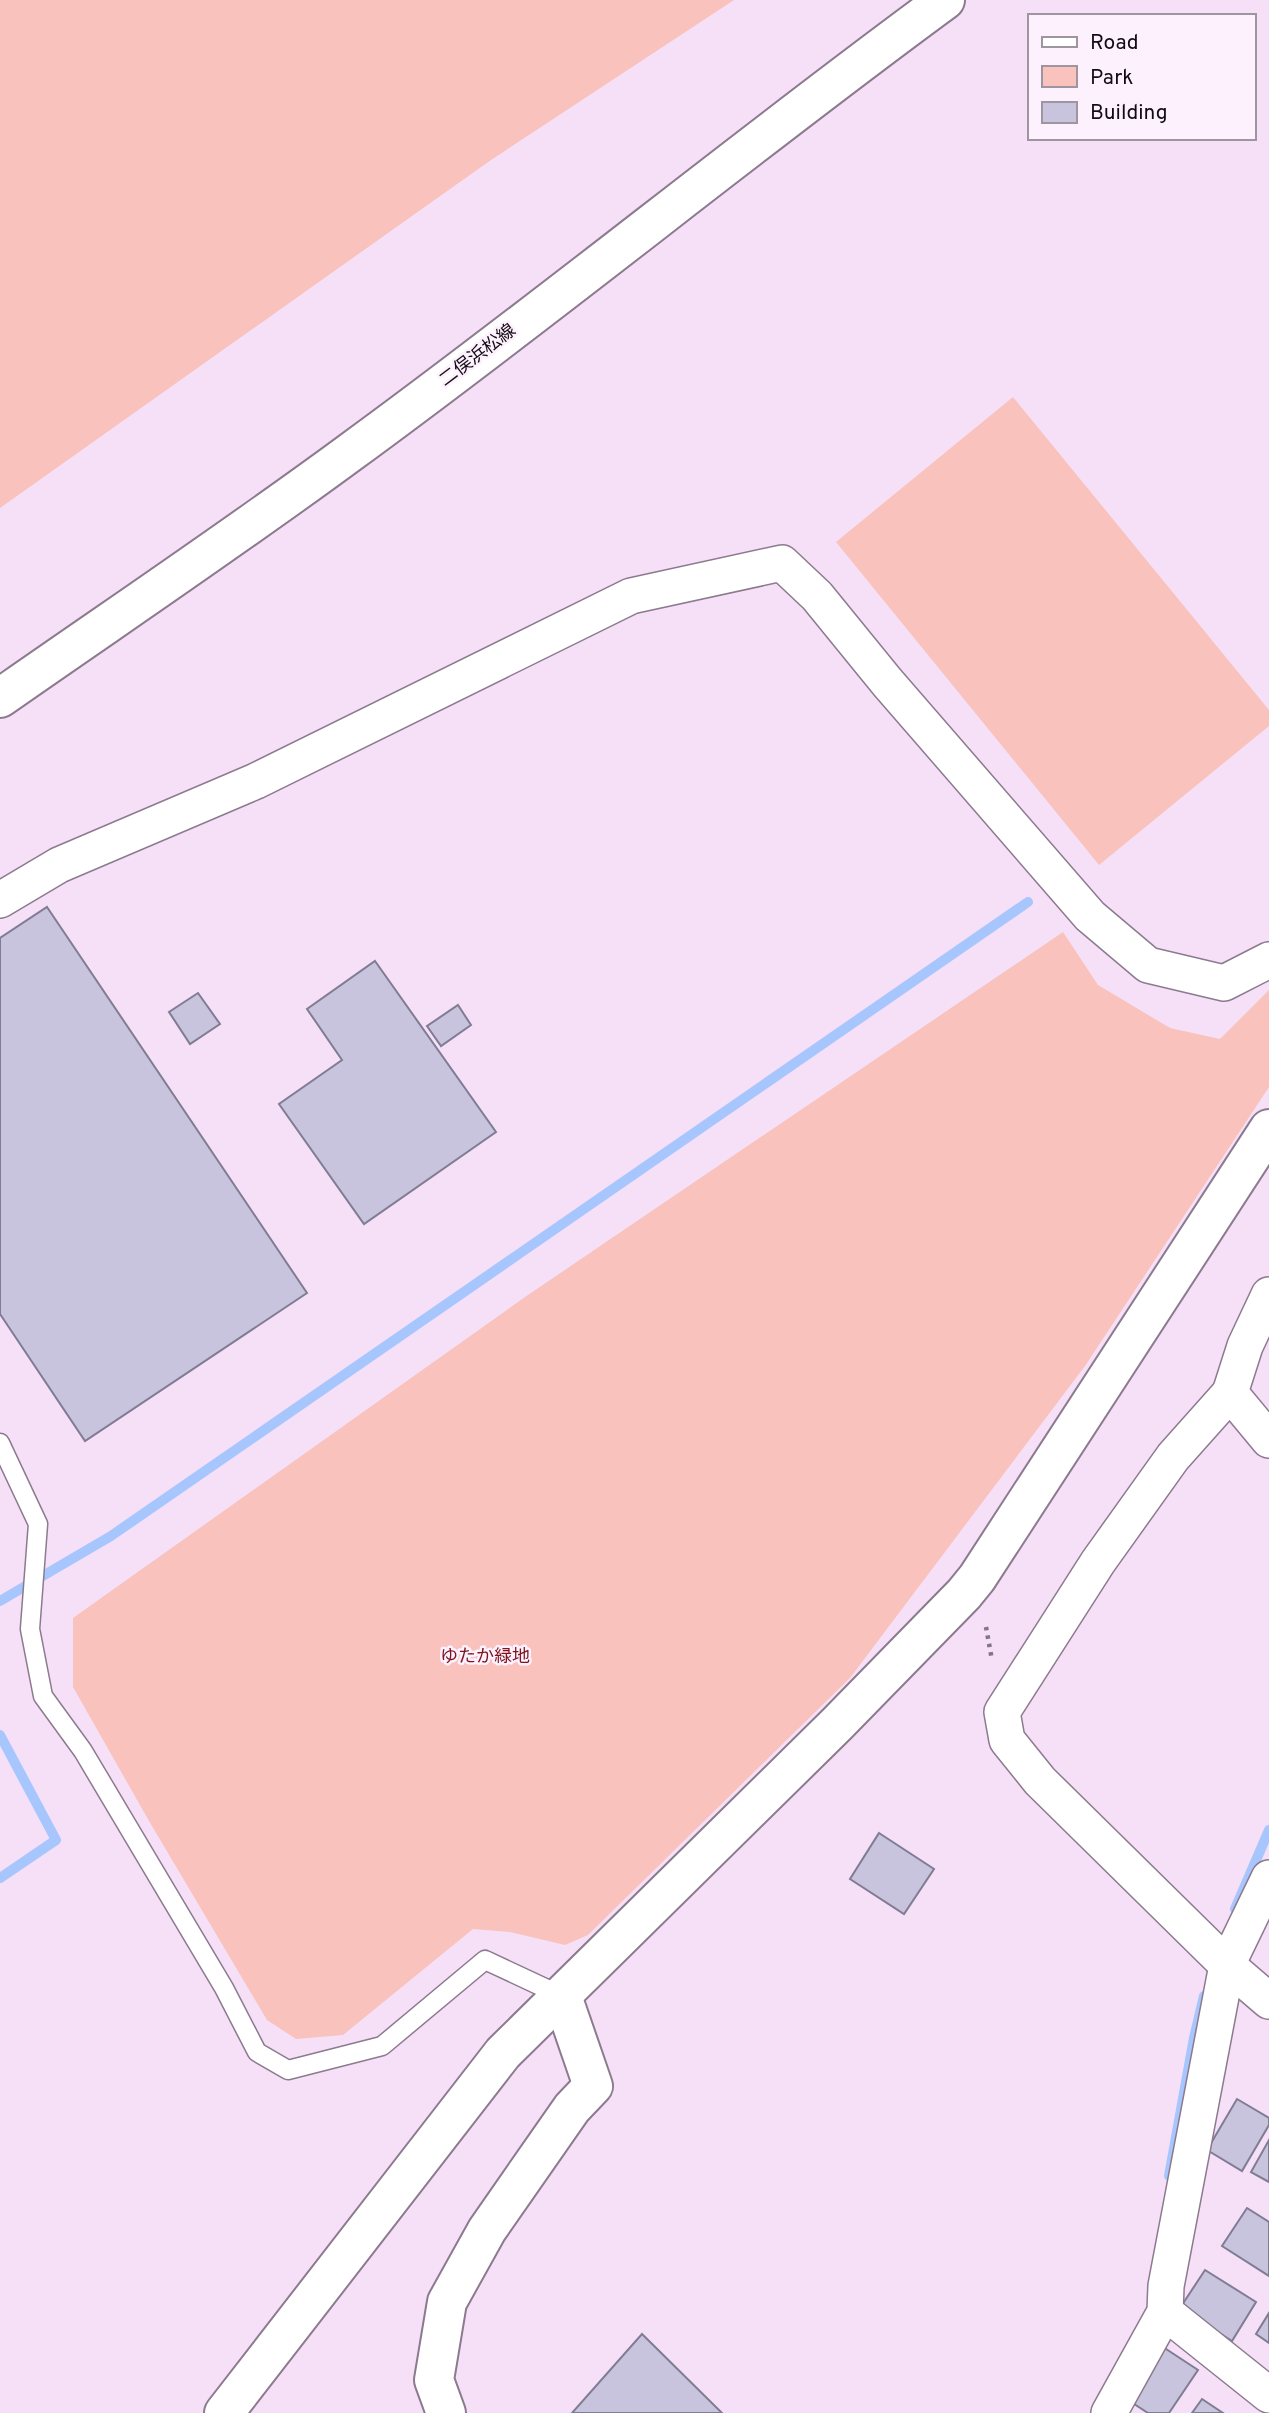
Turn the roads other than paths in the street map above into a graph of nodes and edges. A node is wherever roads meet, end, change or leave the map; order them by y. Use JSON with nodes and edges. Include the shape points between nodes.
{"nodes":[{"id":1,"x":945,"y":0,"type":"edge"},
{"id":2,"x":0,"y":698,"type":"edge"},
{"id":3,"x":0,"y":900,"type":"edge"},
{"id":4,"x":1269,"y":960,"type":"edge"},
{"id":5,"x":1269,"y":1129,"type":"edge"},
{"id":6,"x":1269,"y":1295,"type":"edge"},
{"id":7,"x":1230,"y":1393,"type":"junction"},
{"id":8,"x":1269,"y":1440,"type":"edge"},
{"id":9,"x":0,"y":1443,"type":"edge"},
{"id":10,"x":1269,"y":1878,"type":"edge"},
{"id":11,"x":1219,"y":1956,"type":"junction"},
{"id":12,"x":562,"y":1996,"type":"junction"},
{"id":13,"x":1269,"y":2001,"type":"edge"},
{"id":14,"x":1165,"y":2312,"type":"junction"},
{"id":15,"x":1269,"y":2395,"type":"edge"},
{"id":16,"x":225,"y":2413,"type":"edge"},
{"id":17,"x":446,"y":2413,"type":"edge"},
{"id":18,"x":1109,"y":2413,"type":"edge"}],
"edges":[{"from":1,"to":2,"type":"street","name":"二俣浜松線","via":[[348,455]]},
{"from":3,"to":4,"type":"street","via":[[60,865],[256,781],[631,596],[782,563],[817,596],[1090,916],[1148,965],[1224,984]]},
{"from":5,"to":12,"type":"street","via":[[964,1594]]},
{"from":6,"to":7,"type":"street"},
{"from":7,"to":8,"type":"street"},
{"from":7,"to":11,"type":"street","via":[[1173,1457],[1002,1712],[1007,1740],[1040,1780]]},
{"from":9,"to":12,"type":"lane","via":[[38,1524],[30,1629],[43,1696],[83,1751],[257,2052],[288,2070],[382,2046],[485,1961]]},
{"from":10,"to":11,"type":"street"},
{"from":11,"to":13,"type":"street"},
{"from":11,"to":14,"type":"street"},
{"from":12,"to":16,"type":"street","via":[[503,2053]]},
{"from":12,"to":17,"type":"street","via":[[593,2086],[572,2108],[487,2230],[447,2302],[434,2380]]},
{"from":14,"to":15,"type":"street"},
{"from":14,"to":18,"type":"street"}]}
